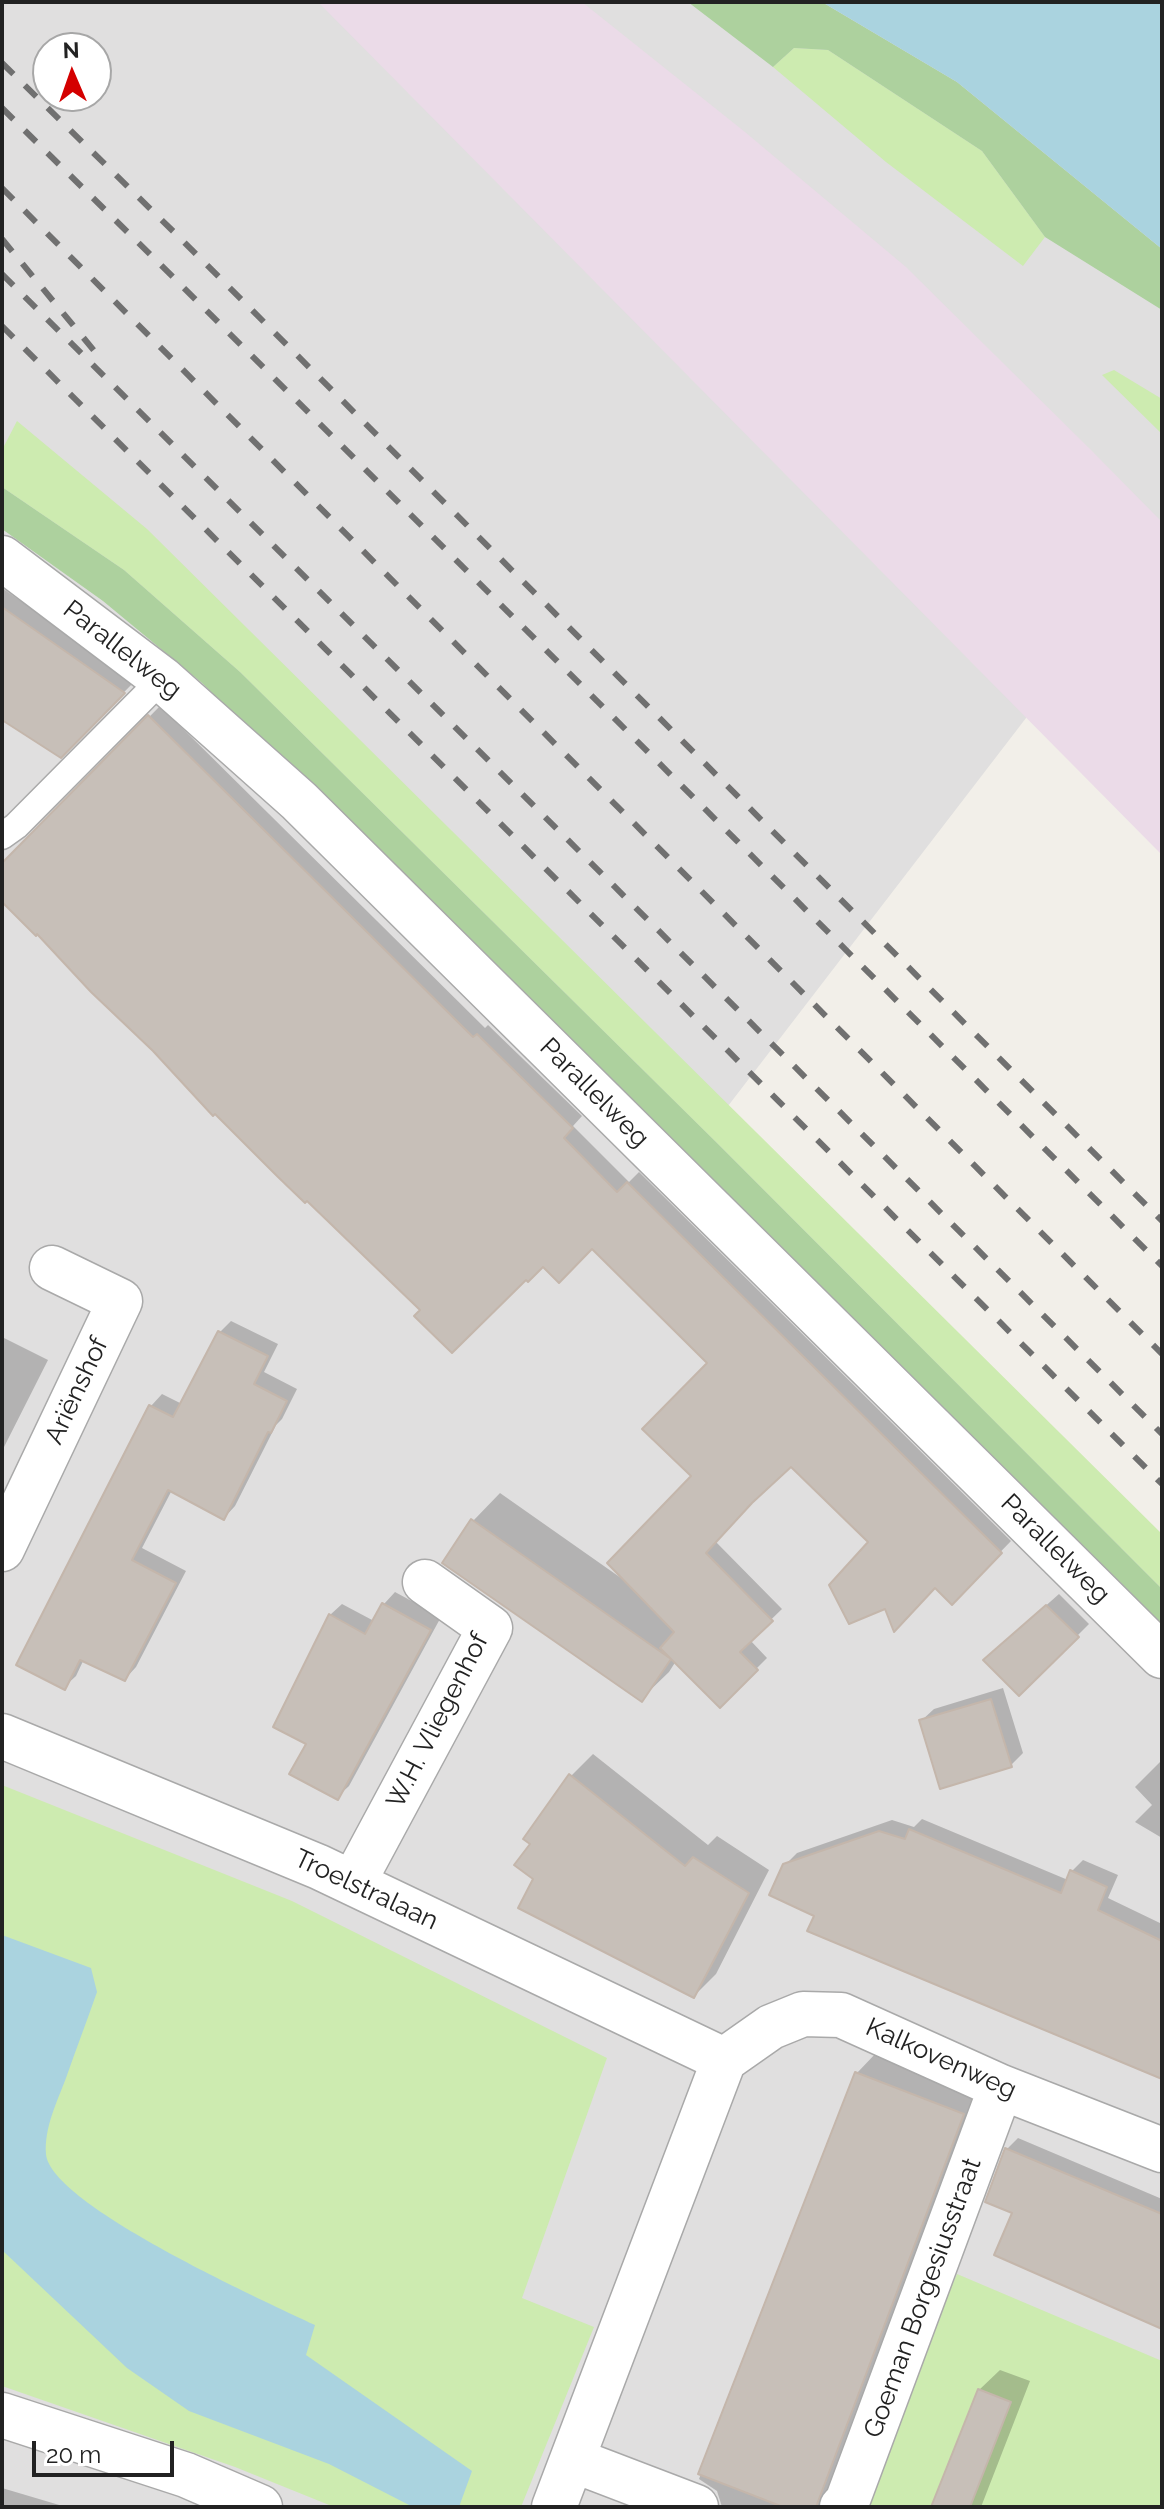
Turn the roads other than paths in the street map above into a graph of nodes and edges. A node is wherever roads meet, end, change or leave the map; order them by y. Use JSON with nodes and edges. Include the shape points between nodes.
{"nodes":[{"id":1,"x":2,"y":558,"type":"edge"},
{"id":2,"x":162,"y":679,"type":"junction"},
{"id":3,"x":2,"y":836,"type":"edge"},
{"id":4,"x":52,"y":1268,"type":"dead end"},
{"id":5,"x":2,"y":1549,"type":"edge"},
{"id":6,"x":425,"y":1582,"type":"dead end"},
{"id":7,"x":1162,"y":1656,"type":"edge"},
{"id":8,"x":2,"y":1736,"type":"edge"},
{"id":9,"x":353,"y":1883,"type":"junction"},
{"id":10,"x":724,"y":2060,"type":"junction"},
{"id":11,"x":1001,"y":2087,"type":"junction"},
{"id":12,"x":1162,"y":2150,"type":"edge"},
{"id":13,"x":2,"y":2415,"type":"edge"},
{"id":14,"x":573,"y":2460,"type":"junction"},
{"id":15,"x":260,"y":2507,"type":"edge"},
{"id":16,"x":554,"y":2507,"type":"edge"},
{"id":17,"x":696,"y":2507,"type":"edge"},
{"id":18,"x":842,"y":2507,"type":"edge"}],
"edges":[{"from":1,"to":2,"type":"street","name":"Parallelweg"},
{"from":2,"to":3,"type":"lane"},
{"from":2,"to":7,"type":"street","name":"Parallelweg","via":[[299,801]]},
{"from":4,"to":5,"type":"street","name":"Ariënshof","via":[[120,1301]]},
{"from":6,"to":9,"type":"street","name":"W.H. Vliegenhof","via":[[490,1628]]},
{"from":8,"to":9,"type":"street","name":"Troelstralaan"},
{"from":9,"to":10,"type":"street","name":"Troelstralaan"},
{"from":10,"to":11,"type":"street","name":"Kalkovenweg","via":[[771,2027],[803,2014],[841,2015]]},
{"from":10,"to":14,"type":"street"},
{"from":11,"to":12,"type":"street","name":"Kalkovenweg"},
{"from":11,"to":18,"type":"street","name":"Goeman Borgesiusstraat"},
{"from":13,"to":15,"type":"street","via":[[186,2475]]},
{"from":14,"to":16,"type":"street"},
{"from":14,"to":17,"type":"street"}]}
